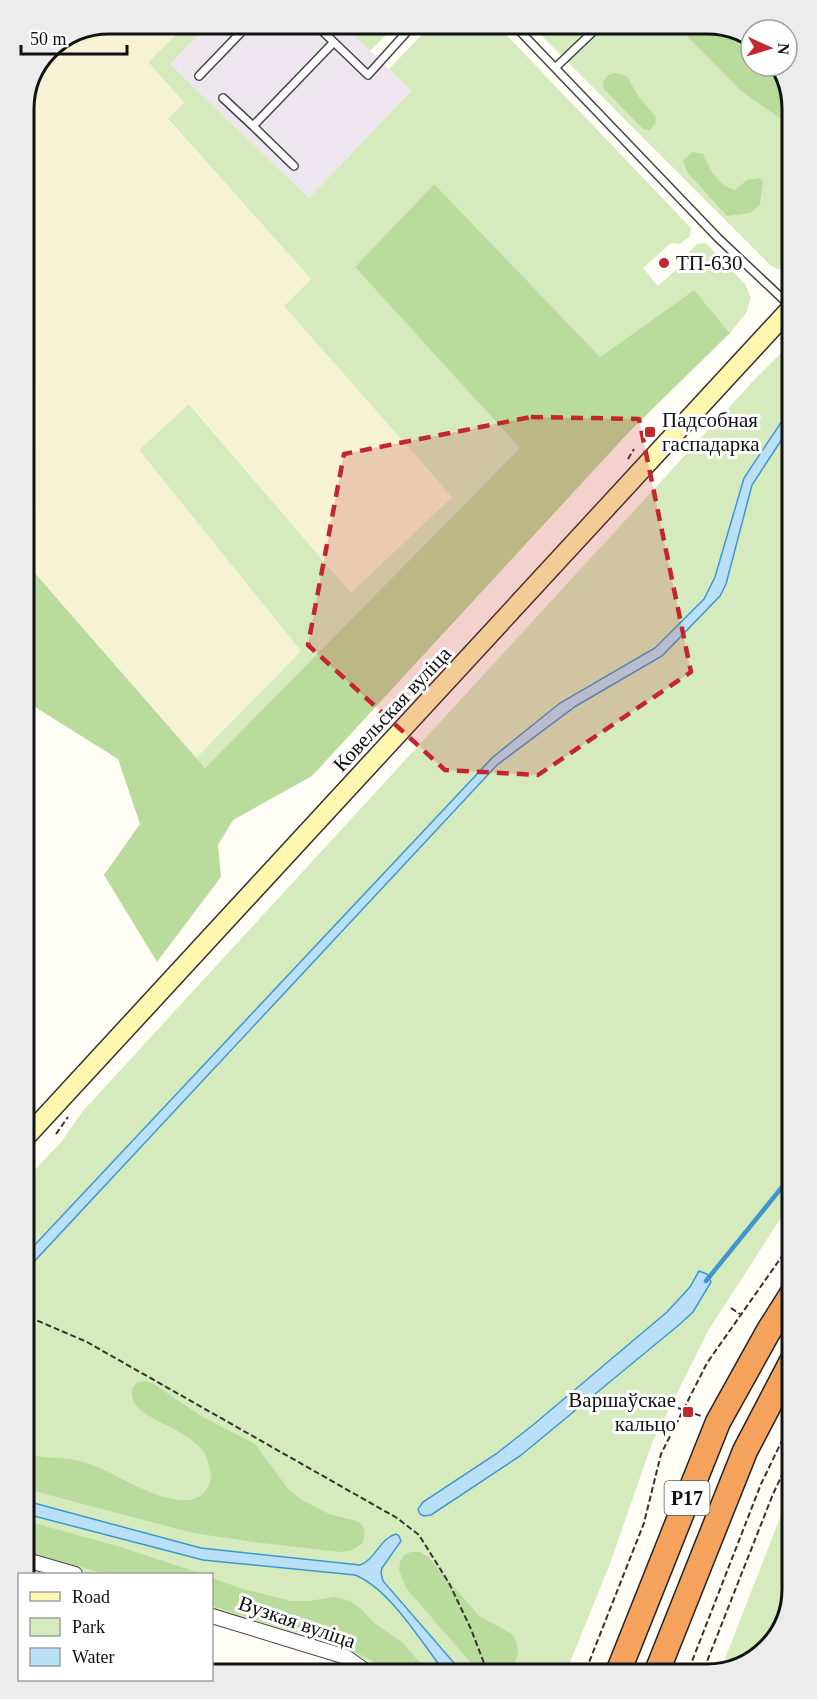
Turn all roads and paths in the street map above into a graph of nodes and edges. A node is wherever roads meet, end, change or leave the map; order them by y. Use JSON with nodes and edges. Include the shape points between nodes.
{"nodes":[{"id":1,"x":238,"y":35,"type":"edge"},
{"id":2,"x":325,"y":35,"type":"edge"},
{"id":3,"x":404,"y":35,"type":"edge"},
{"id":4,"x":524,"y":35,"type":"edge"},
{"id":5,"x":589,"y":35,"type":"edge"},
{"id":6,"x":333,"y":43,"type":"junction"},
{"id":7,"x":556,"y":67,"type":"junction"},
{"id":8,"x":199,"y":76,"type":"dead end"},
{"id":9,"x":223,"y":98,"type":"dead end"},
{"id":10,"x":253,"y":126,"type":"junction"},
{"id":11,"x":294,"y":165,"type":"dead end"},
{"id":12,"x":782,"y":298,"type":"edge"},
{"id":13,"x":782,"y":318,"type":"edge"},
{"id":14,"x":35,"y":1127,"type":"edge"},
{"id":15,"x":782,"y":1256,"type":"edge"},
{"id":16,"x":731,"y":1308,"type":"dead end"},
{"id":17,"x":782,"y":1310,"type":"edge"},
{"id":18,"x":740,"y":1314,"type":"junction"},
{"id":19,"x":35,"y":1320,"type":"edge"},
{"id":20,"x":782,"y":1380,"type":"edge"},
{"id":21,"x":678,"y":1407,"type":"dead end"},
{"id":22,"x":683,"y":1410,"type":"junction"},
{"id":23,"x":718,"y":1422,"type":"junction"},
{"id":24,"x":782,"y":1441,"type":"edge"},
{"id":25,"x":782,"y":1475,"type":"edge"},
{"id":26,"x":35,"y":1563,"type":"edge"},
{"id":27,"x":69,"y":1573,"type":"edge"},
{"id":28,"x":213,"y":1616,"type":"edge"},
{"id":29,"x":356,"y":1664,"type":"edge"},
{"id":30,"x":484,"y":1664,"type":"edge"},
{"id":31,"x":588,"y":1664,"type":"edge"},
{"id":32,"x":622,"y":1664,"type":"edge"},
{"id":33,"x":660,"y":1664,"type":"edge"},
{"id":34,"x":690,"y":1664,"type":"edge"},
{"id":35,"x":706,"y":1664,"type":"edge"}],
"edges":[{"from":1,"to":8,"type":"lane"},
{"from":2,"to":6,"type":"lane"},
{"from":3,"to":6,"type":"lane","via":[[368,75]]},
{"from":4,"to":7,"type":"lane"},
{"from":5,"to":7,"type":"lane"},
{"from":6,"to":10,"type":"lane"},
{"from":7,"to":12,"type":"lane","via":[[718,238]]},
{"from":9,"to":10,"type":"lane"},
{"from":10,"to":11,"type":"lane"},
{"from":13,"to":14,"type":"main road","name":"Ковельская вуліца"},
{"from":15,"to":18,"type":"path"},
{"from":16,"to":18,"type":"path"},
{"from":17,"to":23,"type":"highway","number":"Р17"},
{"from":18,"to":22,"type":"path","via":[[707,1363]]},
{"from":19,"to":30,"type":"path","via":[[87,1342],[397,1518],[419,1535],[449,1583]]},
{"from":20,"to":33,"type":"highway","number":"Р17","via":[[745,1451]]},
{"from":21,"to":22,"type":"path"},
{"from":22,"to":23,"type":"path"},
{"from":22,"to":31,"type":"path","via":[[661,1454],[644,1523]]},
{"from":23,"to":32,"type":"highway","number":"Р17"},
{"from":24,"to":34,"type":"path"},
{"from":25,"to":35,"type":"path"},
{"from":26,"to":27,"type":"street"},
{"from":28,"to":29,"type":"street","name":"Вузкая вуліца","via":[[346,1657]]}]}
